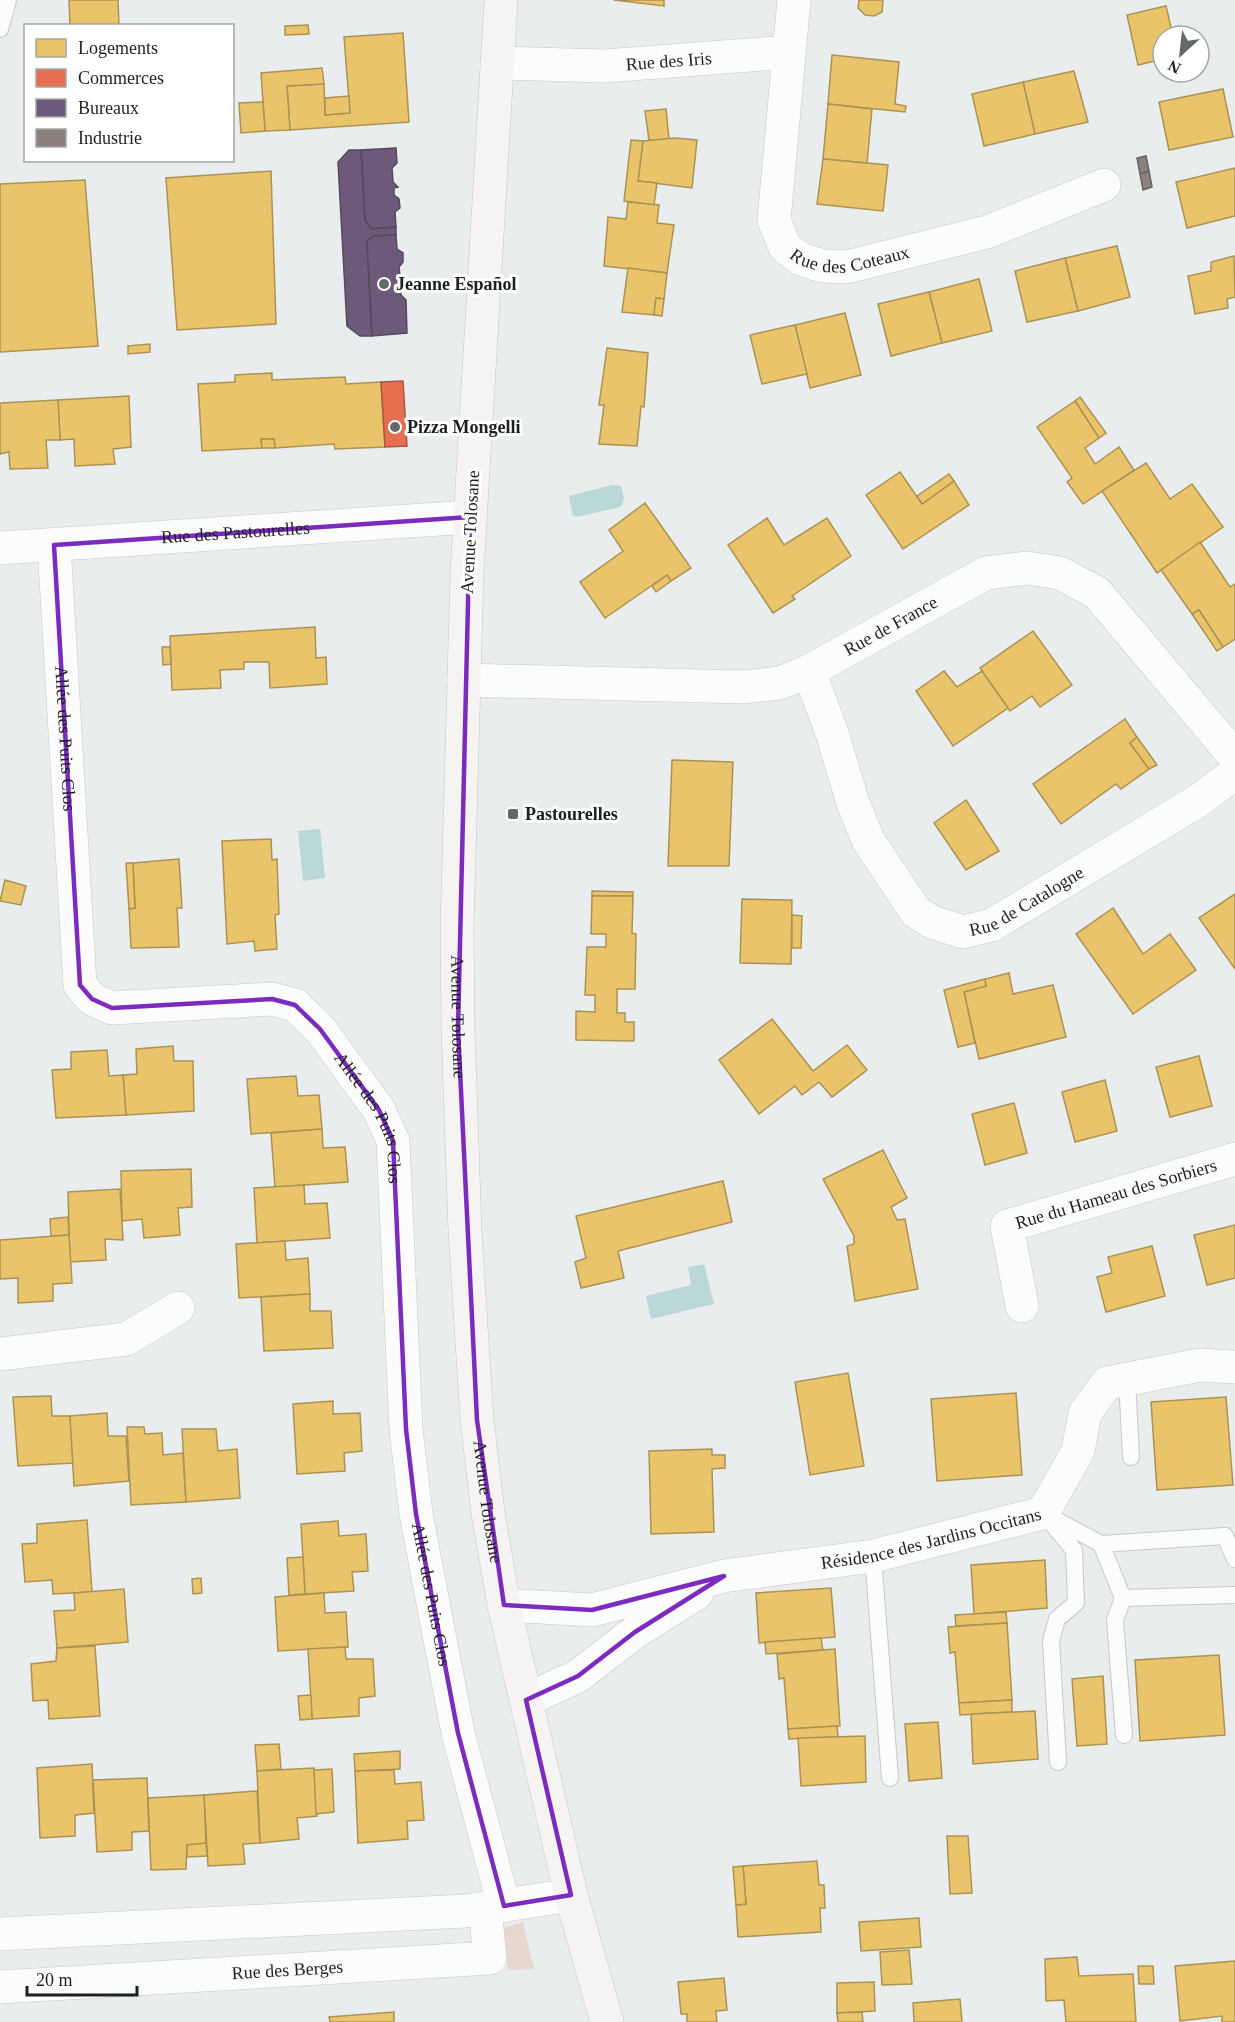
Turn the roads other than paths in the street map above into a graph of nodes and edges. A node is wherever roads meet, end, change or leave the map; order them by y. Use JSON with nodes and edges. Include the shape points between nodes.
{"nodes":[{"id":1,"x":8,"y":0,"type":"edge"},
{"id":2,"x":501,"y":0,"type":"edge"},
{"id":3,"x":794,"y":0,"type":"edge"},
{"id":4,"x":0,"y":28,"type":"edge"},
{"id":5,"x":789,"y":52,"type":"junction"},
{"id":6,"x":497,"y":63,"type":"junction"},
{"id":7,"x":1104,"y":185,"type":"dead end"},
{"id":8,"x":470,"y":517,"type":"junction"},
{"id":9,"x":54,"y":545,"type":"junction"},
{"id":10,"x":0,"y":548,"type":"edge"},
{"id":11,"x":808,"y":671,"type":"junction"},
{"id":12,"x":464,"y":680,"type":"junction"},
{"id":13,"x":1235,"y":757,"type":"edge"},
{"id":14,"x":1235,"y":772,"type":"edge"},
{"id":15,"x":1235,"y":1159,"type":"edge"},
{"id":16,"x":1022,"y":1306,"type":"dead end"},
{"id":17,"x":177,"y":1308,"type":"dead end"},
{"id":18,"x":0,"y":1354,"type":"edge"},
{"id":19,"x":1235,"y":1366,"type":"edge"},
{"id":20,"x":1128,"y":1379,"type":"junction"},
{"id":21,"x":1131,"y":1457,"type":"dead end"},
{"id":22,"x":1043,"y":1513,"type":"junction"},
{"id":23,"x":1101,"y":1544,"type":"junction"},
{"id":24,"x":873,"y":1556,"type":"junction"},
{"id":25,"x":1235,"y":1559,"type":"edge"},
{"id":26,"x":724,"y":1576,"type":"junction"},
{"id":27,"x":1235,"y":1595,"type":"edge"},
{"id":28,"x":1123,"y":1598,"type":"junction"},
{"id":29,"x":504,"y":1605,"type":"junction"},
{"id":30,"x":526,"y":1700,"type":"junction"},
{"id":31,"x":1124,"y":1735,"type":"dead end"},
{"id":32,"x":1058,"y":1762,"type":"dead end"},
{"id":33,"x":890,"y":1778,"type":"dead end"},
{"id":34,"x":571,"y":1895,"type":"junction"},
{"id":35,"x":495,"y":1908,"type":"junction"},
{"id":36,"x":0,"y":1924,"type":"edge"},
{"id":37,"x":0,"y":1934,"type":"edge"},
{"id":38,"x":0,"y":1987,"type":"edge"},
{"id":39,"x":607,"y":2022,"type":"edge"}],
"edges":[{"from":1,"to":4,"type":"lane"},
{"from":2,"to":6,"type":"main road","name":"Avenue Tolosane"},
{"from":3,"to":5,"type":"street"},
{"from":5,"to":6,"type":"street","name":"Rue des Iris","via":[[605,66]]},
{"from":5,"to":7,"type":"street","name":"Rue des Coteaux","via":[[774,220],[785,247],[801,259],[822,266],[847,267],[987,232]]},
{"from":6,"to":8,"type":"main road","name":"Avenue Tolosane"},
{"from":8,"to":9,"type":"street","name":"Rue des Pastourelles"},
{"from":8,"to":12,"type":"main road","name":"Avenue Tolosane"},
{"from":9,"to":10,"type":"street","name":"Rue des Pastourelles"},
{"from":9,"to":35,"type":"street","name":"Allée des Puits Clos","via":[[80,985],[92,999],[111,1008],[272,999],[295,1005],[320,1029],[380,1110],[393,1141],[406,1429],[416,1514]]},
{"from":11,"to":12,"type":"street","name":"Rue de France","via":[[780,682],[743,687]]},
{"from":11,"to":13,"type":"street","name":"Rue de France","via":[[986,573],[1028,568],[1060,573],[1097,593]]},
{"from":11,"to":14,"type":"street","name":"Rue de Catalogne","via":[[868,840],[916,912],[963,932],[992,925],[1198,801]]},
{"from":12,"to":29,"type":"main road","name":"Avenue Tolosane","via":[[457,928],[465,1231],[477,1420]]},
{"from":15,"to":16,"type":"street","name":"Rue du Hameau des Sorbiers","via":[[1007,1226]]},
{"from":17,"to":18,"type":"street","via":[[126,1339]]},
{"from":19,"to":20,"type":"street","name":"Résidence des Jardins Occitans","via":[[1200,1365]]},
{"from":20,"to":21,"type":"lane"},
{"from":20,"to":22,"type":"street","name":"Résidence des Jardins Occitans","via":[[1107,1383],[1085,1413],[1078,1451]]},
{"from":22,"to":23,"type":"lane"},
{"from":22,"to":24,"type":"street","name":"Résidence des Jardins Occitans"},
{"from":22,"to":32,"type":"lane","via":[[1074,1550],[1076,1603],[1058,1619],[1051,1641]]},
{"from":23,"to":25,"type":"lane","via":[[1226,1536]]},
{"from":23,"to":28,"type":"lane"},
{"from":24,"to":26,"type":"street","name":"Résidence des Jardins Occitans"},
{"from":24,"to":33,"type":"lane"},
{"from":26,"to":29,"type":"street","name":"Résidence des Jardins Occitans","via":[[592,1610]]},
{"from":26,"to":30,"type":"street","name":"Résidence des Jardins Occitans","via":[[635,1632],[578,1676]]},
{"from":27,"to":28,"type":"lane"},
{"from":28,"to":31,"type":"lane","via":[[1114,1620]]},
{"from":29,"to":30,"type":"main road","name":"Avenue Tolosane"},
{"from":30,"to":34,"type":"main road","name":"Avenue Tolosane"},
{"from":34,"to":35,"type":"street"},
{"from":34,"to":39,"type":"main road","name":"Avenue Tolosane"},
{"from":35,"to":37,"type":"street"},
{"from":35,"to":38,"type":"street","name":"Rue des Berges","via":[[490,1959]]},
{"from":36,"to":37,"type":"street"}]}
